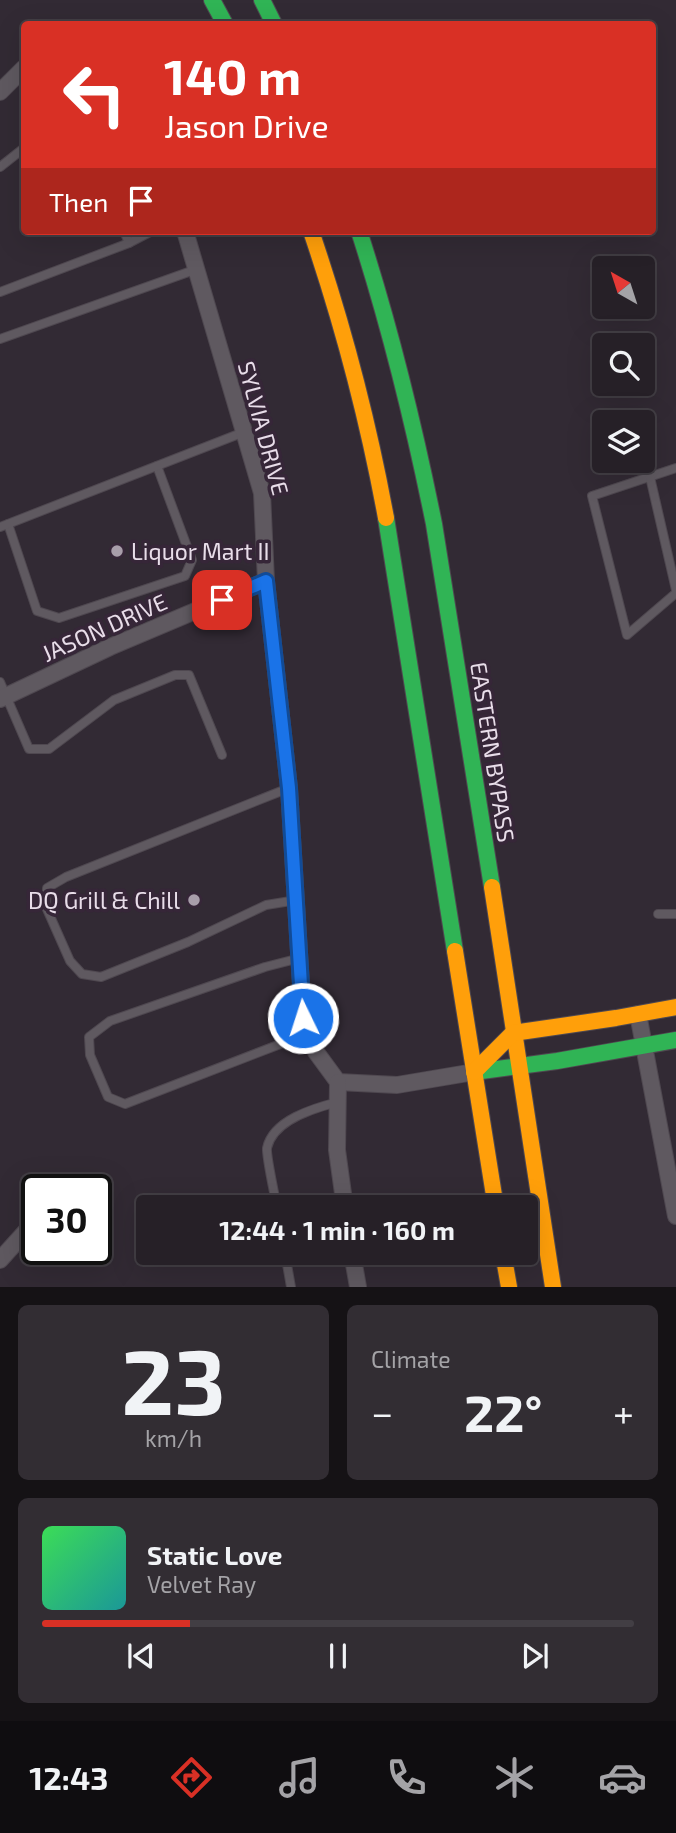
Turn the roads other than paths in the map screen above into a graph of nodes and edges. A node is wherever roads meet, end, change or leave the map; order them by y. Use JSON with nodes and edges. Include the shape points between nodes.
{"nodes":[{"id":1,"x":212,"y":0,"type":"edge"},
{"id":2,"x":262,"y":0,"type":"edge"},
{"id":3,"x":223,"y":21,"type":"edge"},
{"id":4,"x":272,"y":21,"type":"edge"},
{"id":5,"x":21,"y":71,"type":"edge"},
{"id":6,"x":0,"y":92,"type":"edge"},
{"id":7,"x":21,"y":150,"type":"edge"},
{"id":8,"x":0,"y":167,"type":"edge"},
{"id":9,"x":126,"y":235,"type":"edge"},
{"id":10,"x":144,"y":235,"type":"edge"},
{"id":11,"x":186,"y":235,"type":"edge"},
{"id":12,"x":312,"y":235,"type":"edge"},
{"id":13,"x":360,"y":235,"type":"edge"},
{"id":14,"x":129,"y":243,"type":"junction"},
{"id":15,"x":197,"y":269,"type":"junction"},
{"id":16,"x":0,"y":292,"type":"edge"},
{"id":17,"x":0,"y":339,"type":"edge"},
{"id":18,"x":244,"y":432,"type":"junction"},
{"id":19,"x":157,"y":466,"type":"junction"},
{"id":20,"x":676,"y":468,"type":"edge"},
{"id":21,"x":650,"y":477,"type":"junction"},
{"id":22,"x":4,"y":526,"type":"edge"},
{"id":23,"x":266,"y":581,"type":"junction"},
{"id":24,"x":676,"y":591,"type":"edge"},
{"id":25,"x":2,"y":692,"type":"edge"},
{"id":26,"x":222,"y":755,"type":"dead end"},
{"id":27,"x":289,"y":788,"type":"junction"},
{"id":28,"x":297,"y":900,"type":"junction"},
{"id":29,"x":658,"y":914,"type":"dead end"},
{"id":30,"x":676,"y":914,"type":"edge"},
{"id":31,"x":300,"y":958,"type":"junction"},
{"id":32,"x":676,"y":1007,"type":"edge"},
{"id":33,"x":638,"y":1014,"type":"junction"},
{"id":34,"x":309,"y":1032,"type":"junction"},
{"id":35,"x":513,"y":1033,"type":"junction"},
{"id":36,"x":676,"y":1040,"type":"edge"},
{"id":37,"x":644,"y":1046,"type":"junction"},
{"id":38,"x":518,"y":1066,"type":"junction"},
{"id":39,"x":474,"y":1072,"type":"junction"},
{"id":40,"x":338,"y":1082,"type":"junction"},
{"id":41,"x":338,"y":1102,"type":"junction"},
{"id":42,"x":672,"y":1173,"type":"edge"},
{"id":43,"x":275,"y":1195,"type":"edge"},
{"id":44,"x":343,"y":1195,"type":"edge"},
{"id":45,"x":494,"y":1195,"type":"edge"},
{"id":46,"x":676,"y":1216,"type":"edge"},
{"id":47,"x":21,"y":1237,"type":"edge"},
{"id":48,"x":0,"y":1260,"type":"edge"},
{"id":49,"x":287,"y":1265,"type":"edge"},
{"id":50,"x":354,"y":1265,"type":"edge"},
{"id":51,"x":505,"y":1265,"type":"edge"},
{"id":52,"x":291,"y":1287,"type":"edge"},
{"id":53,"x":358,"y":1287,"type":"edge"},
{"id":54,"x":509,"y":1287,"type":"edge"},
{"id":55,"x":553,"y":1287,"type":"edge"}],
"edges":[{"from":1,"to":3,"type":"main road"},
{"from":2,"to":4,"type":"main road"},
{"from":5,"to":6,"type":"street"},
{"from":7,"to":8,"type":"lane"},
{"from":9,"to":14,"type":"lane"},
{"from":10,"to":14,"type":"lane"},
{"from":11,"to":15,"type":"street","name":"SYLVIA DRIVE"},
{"from":12,"to":39,"type":"main road","via":[[369,429]]},
{"from":13,"to":35,"type":"main road","name":"EASTERN BYPASS","via":[[424,472]]},
{"from":14,"to":16,"type":"lane"},
{"from":15,"to":17,"type":"lane"},
{"from":15,"to":18,"type":"street","name":"SYLVIA DRIVE"},
{"from":18,"to":19,"type":"lane"},
{"from":18,"to":23,"type":"street","name":"SYLVIA DRIVE","via":[[262,493]]},
{"from":19,"to":22,"type":"lane"},
{"from":19,"to":22,"type":"lane","via":[[192,560],[185,576],[59,618],[37,611]]},
{"from":20,"to":21,"type":"lane"},
{"from":21,"to":24,"type":"lane"},
{"from":21,"to":24,"type":"lane","via":[[592,496],[626,635]]},
{"from":23,"to":25,"type":"street","name":"JASON DRIVE"},
{"from":23,"to":27,"type":"street","name":"SYLVIA DRIVE"},
{"from":25,"to":26,"type":"lane","via":[[29,749],[48,750],[114,700],[175,675],[189,675]]},
{"from":27,"to":28,"type":"street","name":"SYLVIA DRIVE"},
{"from":27,"to":28,"type":"lane","via":[[66,877],[47,888],[47,907],[70,961],[82,974],[101,977],[266,905]]},
{"from":28,"to":31,"type":"street","name":"SYLVIA DRIVE"},
{"from":29,"to":30,"type":"lane"},
{"from":31,"to":34,"type":"street","name":"SYLVIA DRIVE","via":[[303,1018]]},
{"from":31,"to":34,"type":"lane","via":[[110,1021],[89,1037],[90,1055],[108,1097],[125,1104]]},
{"from":32,"to":33,"type":"main road"},
{"from":33,"to":35,"type":"main road"},
{"from":33,"to":37,"type":"street"},
{"from":34,"to":40,"type":"street","name":"SYLVIA DRIVE","via":[[316,1052]]},
{"from":35,"to":38,"type":"main road","name":"EASTERN BYPASS"},
{"from":35,"to":39,"type":"main road"},
{"from":36,"to":37,"type":"main road"},
{"from":37,"to":38,"type":"main road"},
{"from":37,"to":42,"type":"street"},
{"from":38,"to":39,"type":"main road"},
{"from":38,"to":55,"type":"main road","name":"EASTERN BYPASS"},
{"from":39,"to":40,"type":"street","via":[[397,1085]]},
{"from":39,"to":45,"type":"main road"},
{"from":40,"to":41,"type":"street"},
{"from":41,"to":43,"type":"lane","via":[[287,1121],[273,1136],[267,1149]]},
{"from":41,"to":44,"type":"street"},
{"from":42,"to":46,"type":"street"},
{"from":47,"to":48,"type":"street"},
{"from":49,"to":52,"type":"lane"},
{"from":50,"to":53,"type":"street"},
{"from":51,"to":54,"type":"main road"}]}
